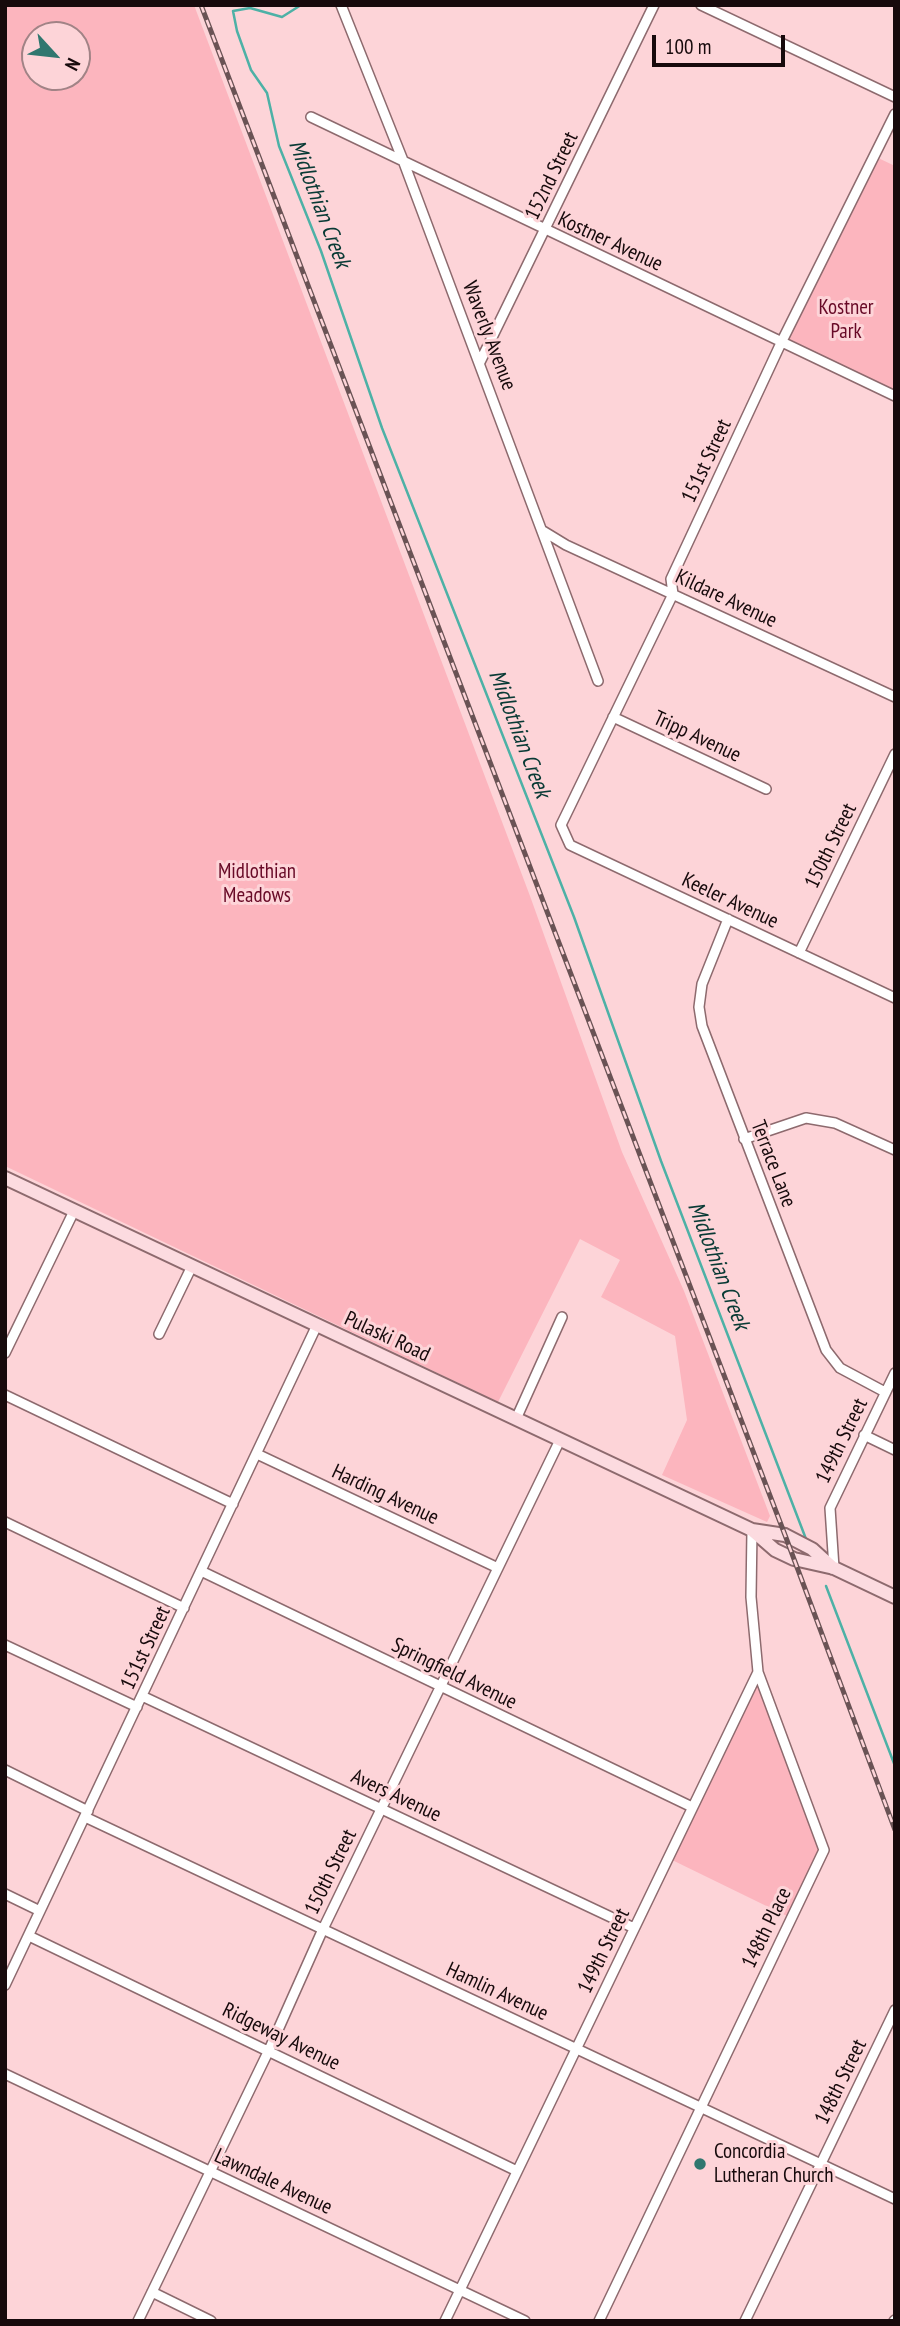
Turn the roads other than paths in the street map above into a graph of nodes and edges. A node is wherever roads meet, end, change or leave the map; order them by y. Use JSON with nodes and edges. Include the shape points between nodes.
{"nodes":[{"id":1,"x":341,"y":5,"type":"edge"},
{"id":2,"x":654,"y":5,"type":"edge"},
{"id":3,"x":701,"y":5,"type":"edge"},
{"id":4,"x":895,"y":97,"type":"edge"},
{"id":5,"x":895,"y":114,"type":"edge"},
{"id":6,"x":311,"y":117,"type":"dead end"},
{"id":7,"x":404,"y":163,"type":"junction"},
{"id":8,"x":545,"y":231,"type":"junction"},
{"id":9,"x":781,"y":343,"type":"junction"},
{"id":10,"x":480,"y":362,"type":"junction"},
{"id":11,"x":895,"y":396,"type":"edge"},
{"id":12,"x":543,"y":531,"type":"junction"},
{"id":13,"x":673,"y":594,"type":"junction"},
{"id":14,"x":598,"y":681,"type":"dead end"},
{"id":15,"x":895,"y":697,"type":"edge"},
{"id":16,"x":613,"y":717,"type":"junction"},
{"id":17,"x":895,"y":754,"type":"edge"},
{"id":18,"x":766,"y":789,"type":"dead end"},
{"id":19,"x":561,"y":825,"type":"joint"},
{"id":20,"x":728,"y":919,"type":"junction"},
{"id":21,"x":799,"y":953,"type":"junction"},
{"id":22,"x":895,"y":998,"type":"edge"},
{"id":23,"x":744,"y":1139,"type":"junction"},
{"id":24,"x":895,"y":1150,"type":"edge"},
{"id":25,"x":5,"y":1178,"type":"edge"},
{"id":26,"x":74,"y":1211,"type":"junction"},
{"id":27,"x":192,"y":1266,"type":"junction"},
{"id":28,"x":562,"y":1317,"type":"dead end"},
{"id":29,"x":317,"y":1325,"type":"junction"},
{"id":30,"x":159,"y":1334,"type":"dead end"},
{"id":31,"x":5,"y":1353,"type":"edge"},
{"id":32,"x":895,"y":1373,"type":"edge"},
{"id":33,"x":885,"y":1392,"type":"junction"},
{"id":34,"x":5,"y":1395,"type":"edge"},
{"id":35,"x":516,"y":1419,"type":"junction"},
{"id":36,"x":864,"y":1436,"type":"junction"},
{"id":37,"x":560,"y":1440,"type":"junction"},
{"id":38,"x":895,"y":1450,"type":"edge"},
{"id":39,"x":257,"y":1454,"type":"junction"},
{"id":40,"x":233,"y":1504,"type":"junction"},
{"id":41,"x":5,"y":1522,"type":"edge"},
{"id":42,"x":752,"y":1530,"type":"junction"},
{"id":43,"x":498,"y":1568,"type":"junction"},
{"id":44,"x":834,"y":1569,"type":"junction"},
{"id":45,"x":201,"y":1571,"type":"junction"},
{"id":46,"x":895,"y":1597,"type":"edge"},
{"id":47,"x":184,"y":1608,"type":"junction"},
{"id":48,"x":5,"y":1646,"type":"edge"},
{"id":49,"x":758,"y":1672,"type":"junction"},
{"id":50,"x":440,"y":1688,"type":"junction"},
{"id":51,"x":142,"y":1696,"type":"junction"},
{"id":52,"x":137,"y":1707,"type":"junction"},
{"id":53,"x":5,"y":1770,"type":"edge"},
{"id":54,"x":692,"y":1807,"type":"junction"},
{"id":55,"x":381,"y":1809,"type":"junction"},
{"id":56,"x":86,"y":1814,"type":"junction"},
{"id":57,"x":5,"y":1894,"type":"edge"},
{"id":58,"x":40,"y":1911,"type":"junction"},
{"id":59,"x":634,"y":1928,"type":"junction"},
{"id":60,"x":323,"y":1929,"type":"junction"},
{"id":61,"x":29,"y":1936,"type":"junction"},
{"id":62,"x":5,"y":1985,"type":"edge"},
{"id":63,"x":895,"y":2010,"type":"edge"},
{"id":64,"x":576,"y":2049,"type":"junction"},
{"id":65,"x":269,"y":2050,"type":"junction"},
{"id":66,"x":5,"y":2074,"type":"edge"},
{"id":67,"x":700,"y":2107,"type":"junction"},
{"id":68,"x":821,"y":2164,"type":"junction"},
{"id":69,"x":211,"y":2171,"type":"junction"},
{"id":70,"x":517,"y":2171,"type":"junction"},
{"id":71,"x":895,"y":2199,"type":"edge"},
{"id":72,"x":460,"y":2290,"type":"junction"},
{"id":73,"x":152,"y":2292,"type":"junction"},
{"id":74,"x":138,"y":2321,"type":"edge"},
{"id":75,"x":211,"y":2321,"type":"edge"},
{"id":76,"x":445,"y":2321,"type":"edge"},
{"id":77,"x":525,"y":2321,"type":"edge"},
{"id":78,"x":599,"y":2321,"type":"edge"},
{"id":79,"x":745,"y":2321,"type":"edge"}],
"edges":[{"from":1,"to":7,"type":"street","name":"Waverly Avenue"},
{"from":2,"to":8,"type":"street","name":"152nd Street"},
{"from":3,"to":4,"type":"street"},
{"from":5,"to":9,"type":"street","name":"151st Street"},
{"from":6,"to":7,"type":"street","name":"Kostner Avenue"},
{"from":7,"to":8,"type":"street","name":"Kostner Avenue"},
{"from":7,"to":10,"type":"street","name":"Waverly Avenue"},
{"from":8,"to":9,"type":"street","name":"Kostner Avenue"},
{"from":8,"to":10,"type":"street","name":"152nd Street"},
{"from":9,"to":11,"type":"street","name":"Kostner Avenue"},
{"from":9,"to":13,"type":"street","name":"151st Street","via":[[671,579]]},
{"from":10,"to":12,"type":"street","name":"Waverly Avenue"},
{"from":12,"to":13,"type":"street","name":"Kildare Avenue"},
{"from":12,"to":14,"type":"street","name":"Waverly Avenue"},
{"from":13,"to":15,"type":"street","name":"Kildare Avenue"},
{"from":13,"to":16,"type":"street","name":"151st Street"},
{"from":16,"to":18,"type":"street","name":"Tripp Avenue"},
{"from":16,"to":19,"type":"street","name":"151st Street"},
{"from":17,"to":21,"type":"street","name":"150th Street"},
{"from":19,"to":20,"type":"street","name":"Keeler Avenue","via":[[570,845]]},
{"from":20,"to":21,"type":"street","name":"Keeler Avenue"},
{"from":20,"to":23,"type":"street","name":"Terrace Lane","via":[[707,967],[699,1007]]},
{"from":21,"to":22,"type":"street","name":"Keeler Avenue"},
{"from":23,"to":24,"type":"street","via":[[806,1118],[835,1123]]},
{"from":23,"to":33,"type":"street","name":"Terrace Lane","via":[[826,1350],[840,1368]]},
{"from":25,"to":26,"type":"main road","name":"Pulaski Road"},
{"from":26,"to":27,"type":"main road","name":"Pulaski Road"},
{"from":26,"to":31,"type":"street"},
{"from":27,"to":29,"type":"main road","name":"Pulaski Road"},
{"from":27,"to":30,"type":"street"},
{"from":28,"to":35,"type":"street"},
{"from":29,"to":35,"type":"main road","name":"Pulaski Road"},
{"from":29,"to":39,"type":"street","name":"151st Street"},
{"from":32,"to":33,"type":"street","name":"149th Street"},
{"from":33,"to":36,"type":"street","name":"149th Street"},
{"from":34,"to":40,"type":"street"},
{"from":35,"to":37,"type":"main road","name":"Pulaski Road"},
{"from":36,"to":38,"type":"street"},
{"from":36,"to":44,"type":"street","name":"149th Street","via":[[830,1508]]},
{"from":37,"to":42,"type":"main road","name":"Pulaski Road"},
{"from":37,"to":43,"type":"street","name":"150th Street"},
{"from":39,"to":40,"type":"street","name":"151st Street"},
{"from":39,"to":43,"type":"street","name":"Harding Avenue"},
{"from":40,"to":45,"type":"street","name":"151st Street"},
{"from":41,"to":47,"type":"street"},
{"from":42,"to":44,"type":"main road","name":"Pulaski Road","via":[[775,1550],[803,1564]]},
{"from":42,"to":44,"type":"main road","name":"Pulaski Road","via":[[785,1535]]},
{"from":42,"to":49,"type":"street","name":"148th Place","via":[[751,1597]]},
{"from":43,"to":50,"type":"street","name":"150th Street"},
{"from":44,"to":46,"type":"main road","name":"Pulaski Road"},
{"from":45,"to":47,"type":"street","name":"151st Street"},
{"from":45,"to":50,"type":"street","name":"Springfield Avenue"},
{"from":47,"to":51,"type":"street","name":"151st Street"},
{"from":48,"to":52,"type":"street"},
{"from":49,"to":54,"type":"street","name":"149th Street"},
{"from":49,"to":67,"type":"street","name":"148th Place","via":[[824,1850]]},
{"from":50,"to":54,"type":"street","name":"Springfield Avenue"},
{"from":50,"to":55,"type":"street","name":"150th Street"},
{"from":51,"to":52,"type":"street","name":"151st Street"},
{"from":51,"to":55,"type":"street","name":"Avers Avenue"},
{"from":52,"to":56,"type":"street","name":"151st Street"},
{"from":53,"to":56,"type":"street","name":"Hamlin Avenue"},
{"from":54,"to":59,"type":"street","name":"149th Street"},
{"from":55,"to":59,"type":"street","name":"Avers Avenue"},
{"from":55,"to":60,"type":"street","name":"150th Street"},
{"from":56,"to":58,"type":"street","name":"151st Street"},
{"from":56,"to":60,"type":"street","name":"Hamlin Avenue"},
{"from":57,"to":58,"type":"street"},
{"from":58,"to":61,"type":"street","name":"151st Street"},
{"from":59,"to":64,"type":"street","name":"149th Street"},
{"from":60,"to":64,"type":"street","name":"Hamlin Avenue"},
{"from":60,"to":65,"type":"street","name":"150th Street"},
{"from":61,"to":62,"type":"street","name":"151st Street"},
{"from":61,"to":65,"type":"street","name":"Ridgeway Avenue"},
{"from":63,"to":68,"type":"street","name":"148th Street"},
{"from":64,"to":67,"type":"street","name":"Hamlin Avenue"},
{"from":64,"to":70,"type":"street","name":"149th Street"},
{"from":65,"to":69,"type":"street","name":"150th Street"},
{"from":65,"to":70,"type":"street","name":"Ridgeway Avenue"},
{"from":66,"to":69,"type":"street","name":"Lawndale Avenue"},
{"from":67,"to":68,"type":"street","name":"Hamlin Avenue"},
{"from":67,"to":78,"type":"street","name":"148th Place"},
{"from":68,"to":71,"type":"street","name":"Hamlin Avenue"},
{"from":68,"to":79,"type":"street","name":"148th Street"},
{"from":69,"to":72,"type":"street","name":"Lawndale Avenue"},
{"from":69,"to":73,"type":"street","name":"150th Street"},
{"from":70,"to":72,"type":"street","name":"149th Street"},
{"from":72,"to":76,"type":"street","name":"149th Street"},
{"from":72,"to":77,"type":"street","name":"Lawndale Avenue"},
{"from":73,"to":74,"type":"street","name":"150th Street"},
{"from":73,"to":75,"type":"street"}]}
